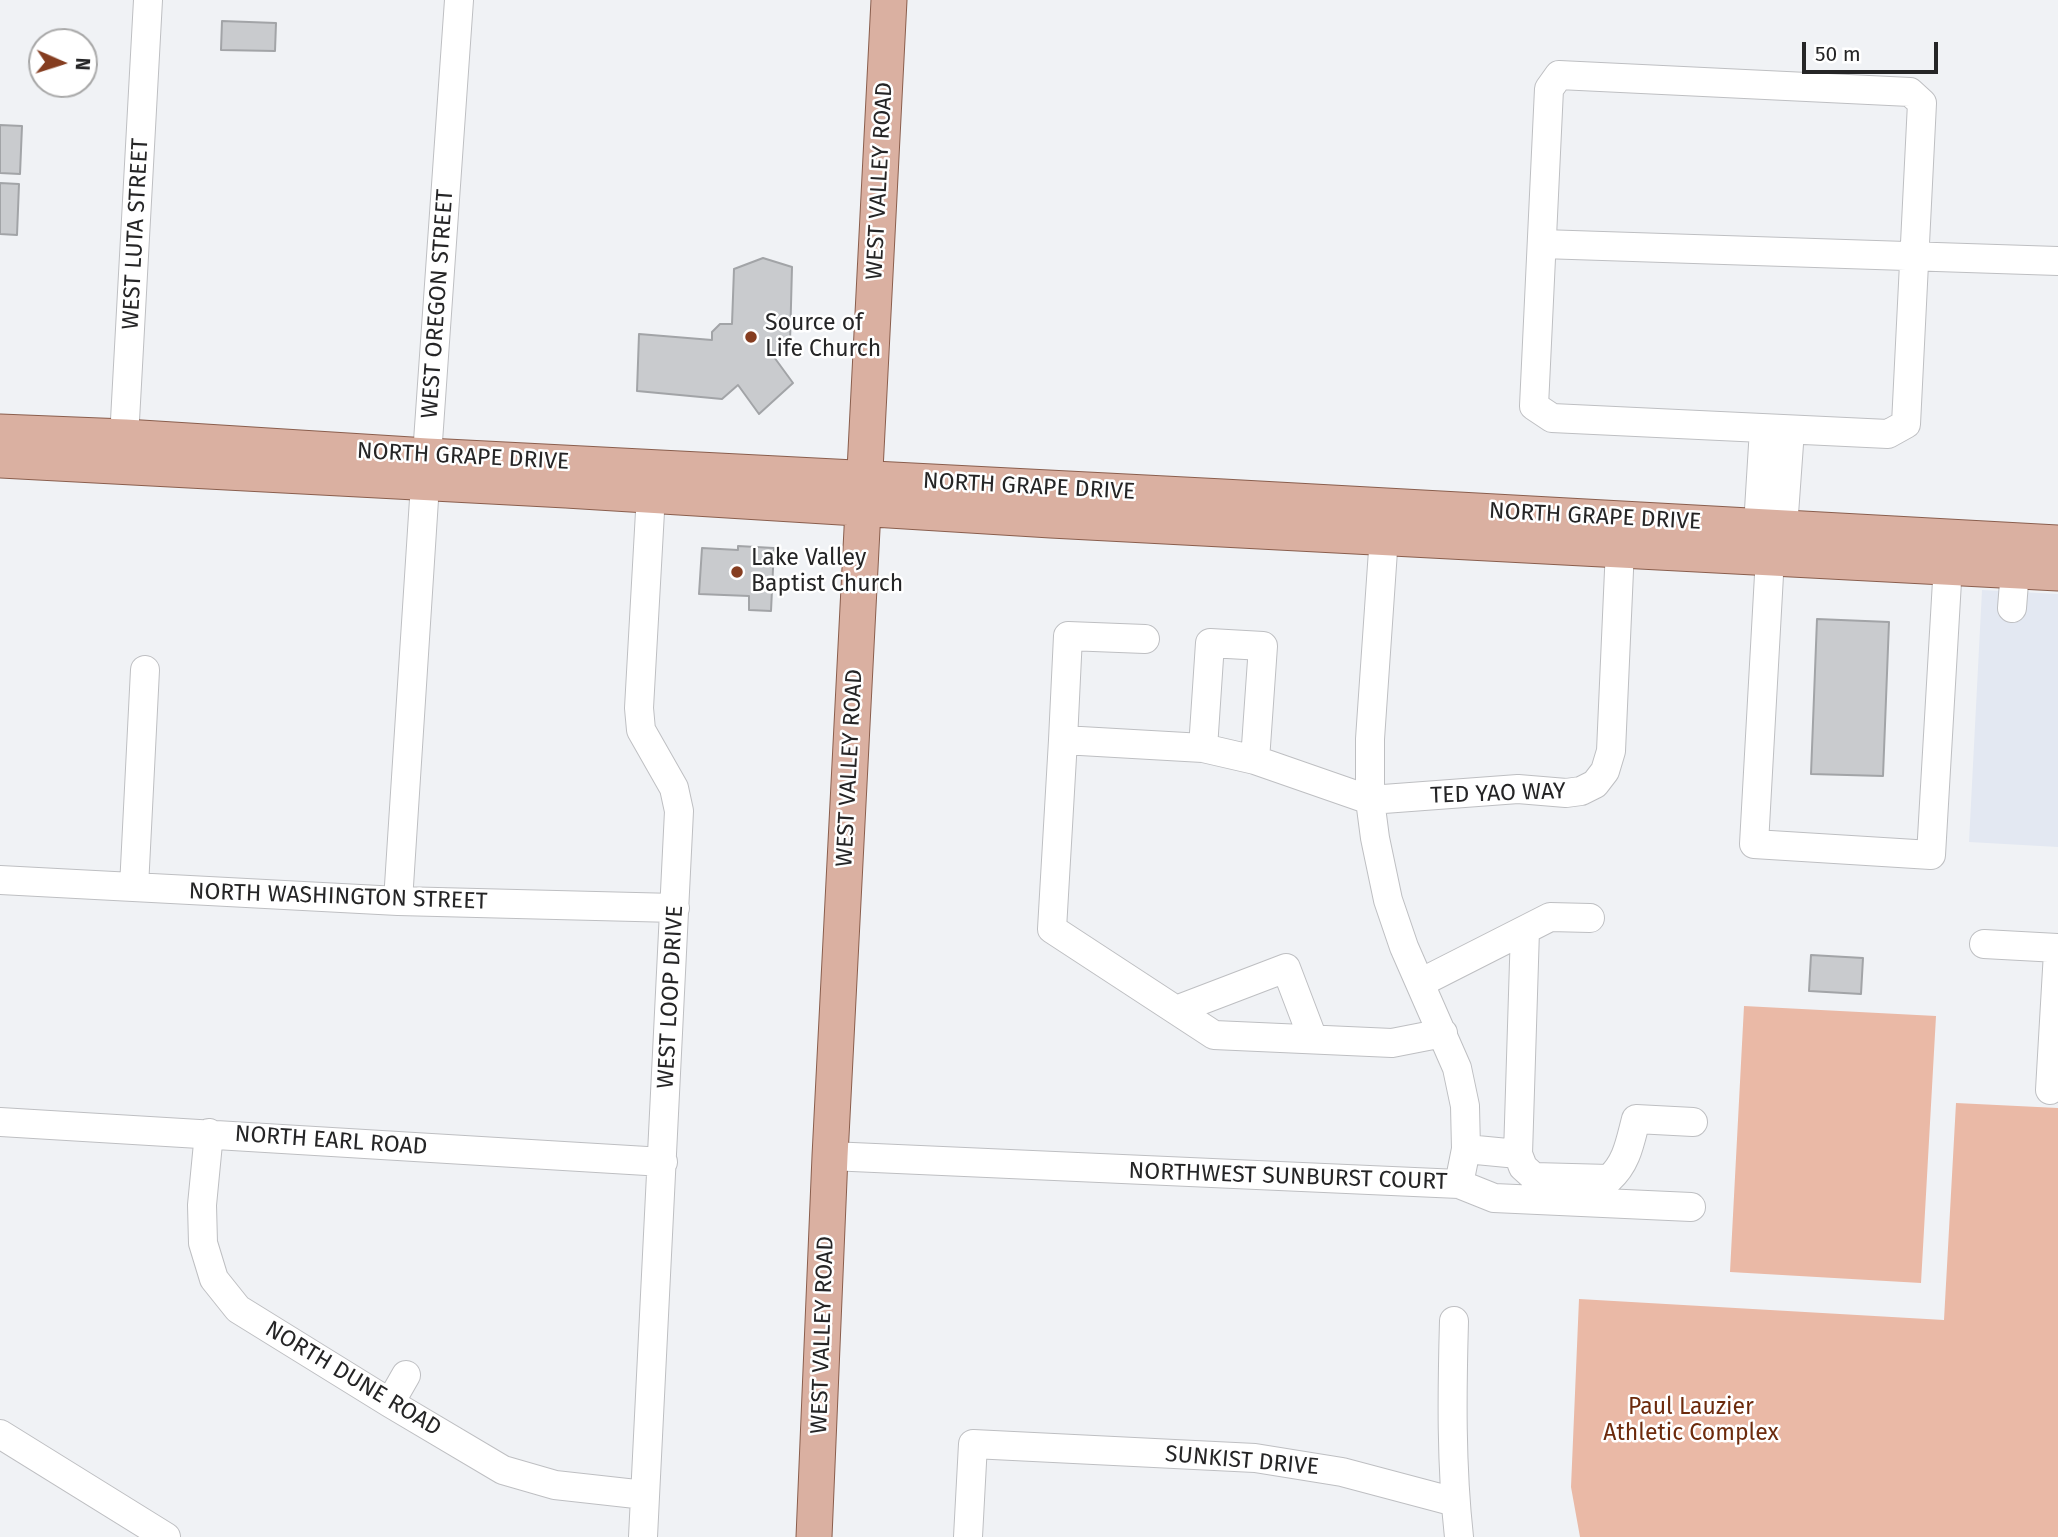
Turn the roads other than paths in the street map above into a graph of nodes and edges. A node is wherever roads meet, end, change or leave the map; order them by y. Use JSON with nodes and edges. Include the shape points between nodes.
{"nodes":[{"id":1,"x":148,"y":0,"type":"edge"},
{"id":2,"x":459,"y":0,"type":"edge"},
{"id":3,"x":889,"y":0,"type":"edge"},
{"id":4,"x":1542,"y":244,"type":"junction"},
{"id":5,"x":1915,"y":256,"type":"junction"},
{"id":6,"x":2058,"y":261,"type":"edge"},
{"id":7,"x":1777,"y":429,"type":"junction"},
{"id":8,"x":0,"y":432,"type":"edge"},
{"id":9,"x":124,"y":452,"type":"junction"},
{"id":10,"x":0,"y":460,"type":"edge"},
{"id":11,"x":426,"y":470,"type":"junction"},
{"id":12,"x":651,"y":481,"type":"junction"},
{"id":13,"x":864,"y":494,"type":"junction"},
{"id":14,"x":1384,"y":536,"type":"junction"},
{"id":15,"x":1771,"y":537,"type":"junction"},
{"id":16,"x":2058,"y":543,"type":"edge"},
{"id":17,"x":1620,"y":548,"type":"junction"},
{"id":18,"x":1948,"y":552,"type":"junction"},
{"id":19,"x":2015,"y":570,"type":"junction"},
{"id":20,"x":2058,"y":573,"type":"edge"},
{"id":21,"x":2012,"y":608,"type":"dead end"},
{"id":22,"x":1145,"y":639,"type":"dead end"},
{"id":23,"x":145,"y":670,"type":"dead end"},
{"id":24,"x":1063,"y":740,"type":"junction"},
{"id":25,"x":1203,"y":748,"type":"junction"},
{"id":26,"x":1255,"y":760,"type":"junction"},
{"id":27,"x":1370,"y":800,"type":"junction"},
{"id":28,"x":0,"y":880,"type":"edge"},
{"id":29,"x":134,"y":887,"type":"junction"},
{"id":30,"x":398,"y":901,"type":"junction"},
{"id":31,"x":676,"y":908,"type":"junction"},
{"id":32,"x":1590,"y":918,"type":"dead end"},
{"id":33,"x":1525,"y":930,"type":"junction"},
{"id":34,"x":1984,"y":944,"type":"dead end"},
{"id":35,"x":2058,"y":950,"type":"edge"},
{"id":36,"x":1420,"y":983,"type":"junction"},
{"id":37,"x":1176,"y":1010,"type":"junction"},
{"id":38,"x":2056,"y":1011,"type":"edge"},
{"id":39,"x":1443,"y":1033,"type":"junction"},
{"id":40,"x":1313,"y":1039,"type":"junction"},
{"id":41,"x":2050,"y":1090,"type":"dead end"},
{"id":42,"x":0,"y":1122,"type":"edge"},
{"id":43,"x":1693,"y":1122,"type":"dead end"},
{"id":44,"x":209,"y":1133,"type":"junction"},
{"id":45,"x":1466,"y":1149,"type":"junction"},
{"id":46,"x":1518,"y":1154,"type":"junction"},
{"id":47,"x":830,"y":1156,"type":"junction"},
{"id":48,"x":663,"y":1162,"type":"junction"},
{"id":49,"x":1459,"y":1184,"type":"junction"},
{"id":50,"x":1691,"y":1207,"type":"dead end"},
{"id":51,"x":1454,"y":1321,"type":"dead end"},
{"id":52,"x":406,"y":1375,"type":"dead end"},
{"id":53,"x":390,"y":1403,"type":"junction"},
{"id":54,"x":0,"y":1434,"type":"edge"},
{"id":55,"x":645,"y":1495,"type":"junction"},
{"id":56,"x":1455,"y":1502,"type":"junction"},
{"id":57,"x":166,"y":1537,"type":"edge"},
{"id":58,"x":643,"y":1537,"type":"edge"},
{"id":59,"x":814,"y":1537,"type":"edge"},
{"id":60,"x":968,"y":1537,"type":"edge"},
{"id":61,"x":1459,"y":1537,"type":"edge"}],
"edges":[{"from":1,"to":9,"type":"street","name":"WEST LUTA STREET"},
{"from":2,"to":11,"type":"street","name":"WEST OREGON STREET"},
{"from":3,"to":13,"type":"main road","name":"WEST VALLEY ROAD"},
{"from":4,"to":5,"type":"street"},
{"from":4,"to":5,"type":"street","via":[[1549,89],[1559,75],[1923,91]]},
{"from":4,"to":7,"type":"street","via":[[1535,417]]},
{"from":5,"to":6,"type":"street"},
{"from":5,"to":7,"type":"street","via":[[1904,435]]},
{"from":7,"to":15,"type":"street"},
{"from":8,"to":9,"type":"main road","name":"NORTH GRAPE DRIVE"},
{"from":9,"to":10,"type":"main road"},
{"from":9,"to":11,"type":"main road","name":"NORTH GRAPE DRIVE"},
{"from":11,"to":12,"type":"main road","name":"NORTH GRAPE DRIVE"},
{"from":11,"to":30,"type":"street","name":"WEST OREGON STREET"},
{"from":12,"to":13,"type":"main road","name":"NORTH GRAPE DRIVE"},
{"from":12,"to":31,"type":"street","name":"WEST LOOP DRIVE","via":[[639,708],[641,730],[674,788],[679,811]]},
{"from":13,"to":14,"type":"main road","name":"NORTH GRAPE DRIVE"},
{"from":13,"to":15,"type":"main road","name":"NORTH GRAPE DRIVE"},
{"from":13,"to":47,"type":"main road","name":"WEST VALLEY ROAD"},
{"from":14,"to":17,"type":"main road","name":"NORTH GRAPE DRIVE"},
{"from":14,"to":27,"type":"street","name":"NORTHWEST SUNBURST COURT"},
{"from":15,"to":17,"type":"main road","name":"NORTH GRAPE DRIVE"},
{"from":15,"to":18,"type":"main road","name":"NORTH GRAPE DRIVE"},
{"from":15,"to":18,"type":"street","via":[[1754,844],[1931,855]]},
{"from":16,"to":18,"type":"main road","name":"NORTH GRAPE DRIVE"},
{"from":17,"to":27,"type":"street","name":"TED YAO WAY","via":[[1611,751],[1605,780],[1566,793],[1518,789]]},
{"from":18,"to":19,"type":"main road","name":"NORTH GRAPE DRIVE"},
{"from":19,"to":20,"type":"main road","name":"NORTH GRAPE DRIVE"},
{"from":19,"to":21,"type":"street"},
{"from":22,"to":24,"type":"street","via":[[1068,636]]},
{"from":23,"to":29,"type":"street"},
{"from":24,"to":25,"type":"street"},
{"from":24,"to":37,"type":"street","via":[[1052,929]]},
{"from":25,"to":26,"type":"street"},
{"from":25,"to":26,"type":"street","via":[[1210,643],[1263,646]]},
{"from":26,"to":27,"type":"street"},
{"from":27,"to":36,"type":"street","name":"NORTHWEST SUNBURST COURT","via":[[1388,900]]},
{"from":28,"to":29,"type":"street","name":"NORTH WASHINGTON STREET"},
{"from":29,"to":30,"type":"street","name":"NORTH WASHINGTON STREET"},
{"from":30,"to":31,"type":"street","name":"NORTH WASHINGTON STREET"},
{"from":31,"to":48,"type":"street","name":"WEST LOOP DRIVE"},
{"from":32,"to":33,"type":"street","via":[[1550,918]]},
{"from":33,"to":36,"type":"street"},
{"from":33,"to":46,"type":"street"},
{"from":34,"to":35,"type":"street"},
{"from":35,"to":38,"type":"street"},
{"from":36,"to":39,"type":"street","name":"NORTHWEST SUNBURST COURT"},
{"from":37,"to":40,"type":"street","via":[[1214,1035]]},
{"from":37,"to":40,"type":"street","via":[[1286,968]]},
{"from":38,"to":41,"type":"street"},
{"from":39,"to":40,"type":"street","via":[[1392,1043]]},
{"from":39,"to":45,"type":"street","name":"NORTHWEST SUNBURST COURT","via":[[1465,1106]]},
{"from":42,"to":44,"type":"street","name":"NORTH EARL ROAD"},
{"from":43,"to":46,"type":"street","via":[[1636,1119],[1626,1156],[1609,1179],[1534,1177]]},
{"from":44,"to":48,"type":"street","name":"NORTH EARL ROAD"},
{"from":44,"to":53,"type":"street","name":"NORTH DUNE ROAD","via":[[202,1218],[203,1243],[214,1279],[238,1309]]},
{"from":45,"to":46,"type":"street"},
{"from":45,"to":49,"type":"street","name":"NORTHWEST SUNBURST COURT"},
{"from":47,"to":49,"type":"street","name":"NORTHWEST SUNBURST COURT"},
{"from":47,"to":59,"type":"main road","name":"WEST VALLEY ROAD"},
{"from":48,"to":55,"type":"street","name":"WEST LOOP DRIVE"},
{"from":49,"to":50,"type":"street","via":[[1494,1198]]},
{"from":51,"to":56,"type":"street"},
{"from":52,"to":53,"type":"street"},
{"from":53,"to":55,"type":"street","name":"NORTH DUNE ROAD","via":[[503,1470],[555,1485]]},
{"from":54,"to":57,"type":"street"},
{"from":55,"to":58,"type":"street","name":"WEST LOOP DRIVE"},
{"from":56,"to":60,"type":"street","name":"SUNKIST DRIVE","via":[[1342,1472],[1255,1458],[969,1440]]},
{"from":56,"to":61,"type":"street"}]}
